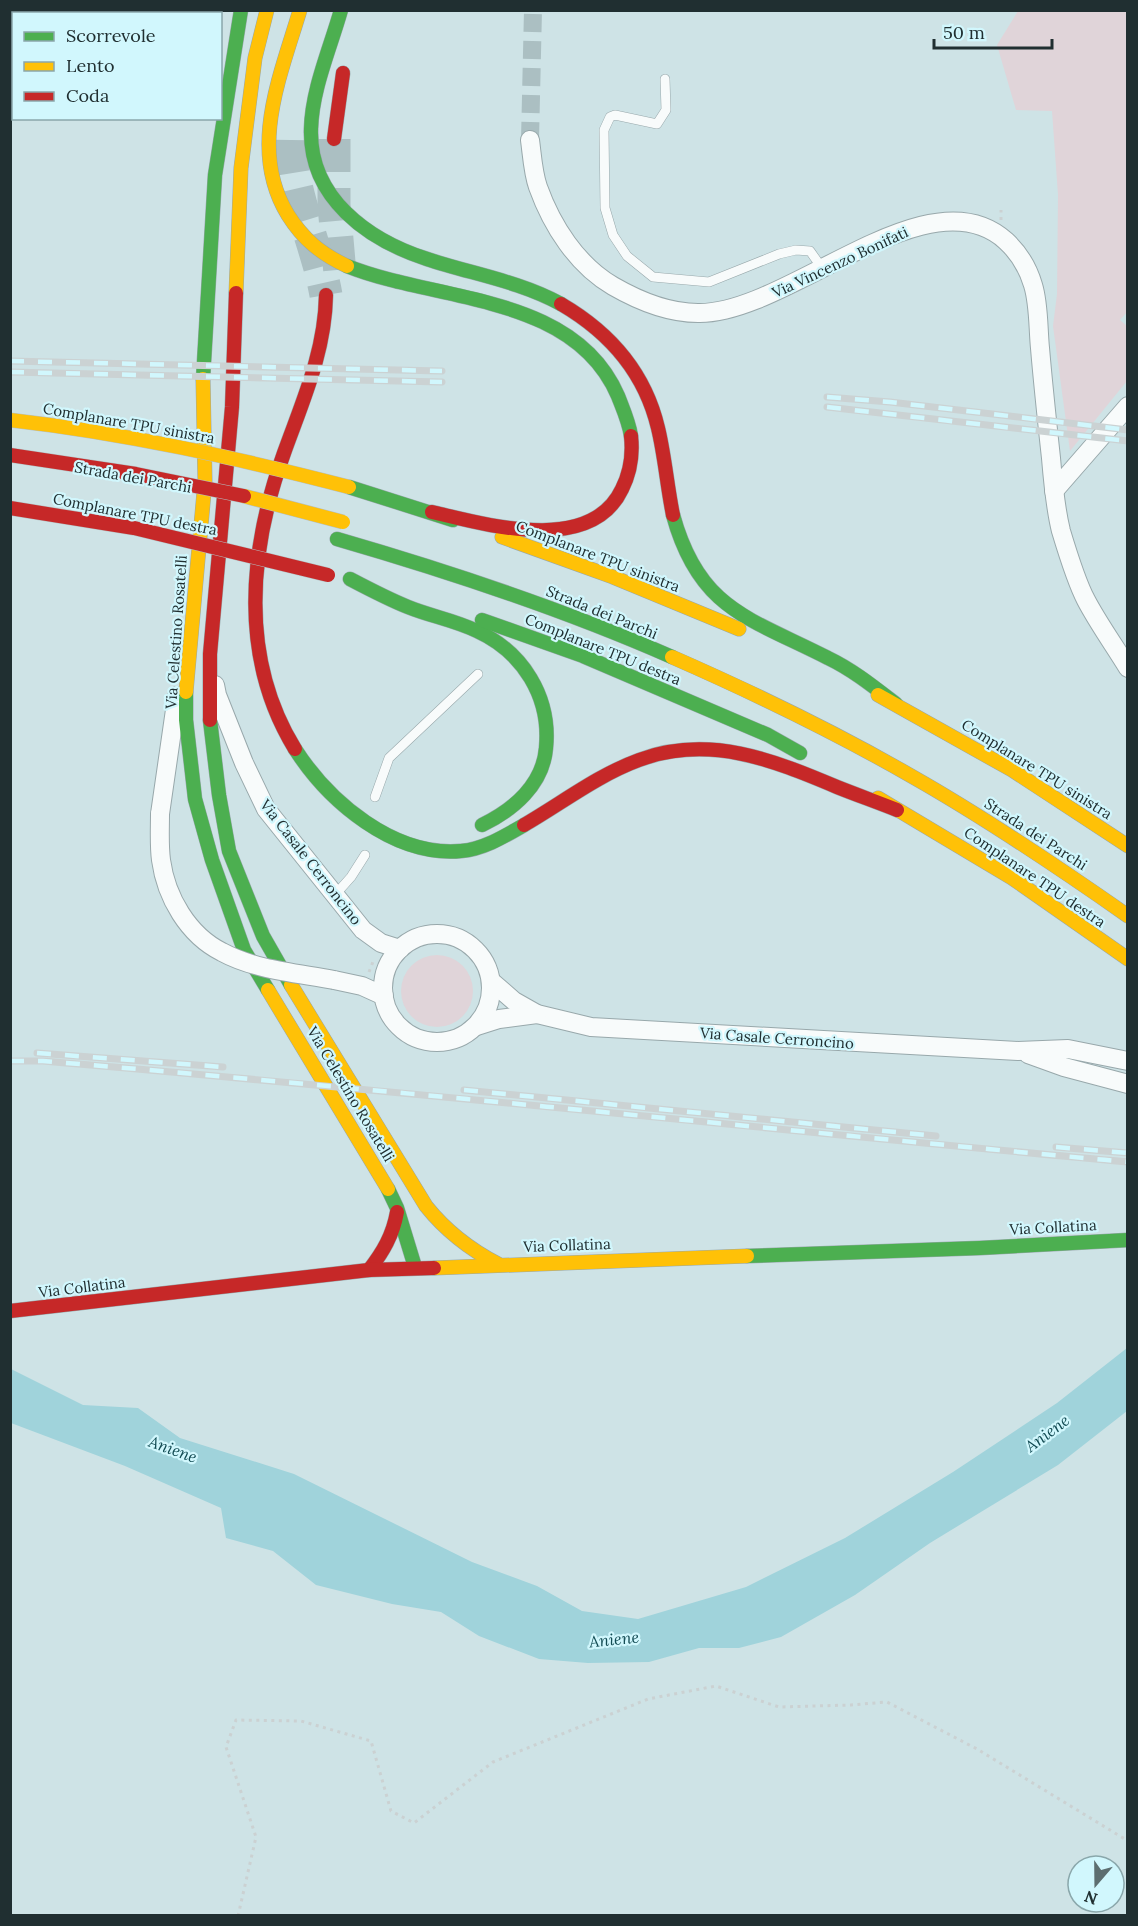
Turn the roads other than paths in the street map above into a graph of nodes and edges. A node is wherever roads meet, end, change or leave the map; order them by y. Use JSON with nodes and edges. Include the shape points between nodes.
{"nodes":[{"id":1,"x":241,"y":10,"type":"edge"},
{"id":2,"x":267,"y":10,"type":"edge"},
{"id":3,"x":300,"y":10,"type":"edge"},
{"id":4,"x":341,"y":10,"type":"edge"},
{"id":5,"x":346,"y":59,"type":"dead end"},
{"id":6,"x":665,"y":79,"type":"dead end"},
{"id":7,"x":334,"y":140,"type":"tunnel mouth"},
{"id":8,"x":530,"y":141,"type":"tunnel mouth"},
{"id":9,"x":822,"y":268,"type":"junction"},
{"id":10,"x":326,"y":295,"type":"tunnel mouth"},
{"id":11,"x":1128,"y":406,"type":"edge"},
{"id":12,"x":10,"y":420,"type":"edge"},
{"id":13,"x":10,"y":455,"type":"edge"},
{"id":14,"x":303,"y":458,"type":"dead end"},
{"id":15,"x":1054,"y":491,"type":"junction"},
{"id":16,"x":190,"y":504,"type":"dead end"},
{"id":17,"x":10,"y":508,"type":"edge"},
{"id":18,"x":432,"y":512,"type":"junction"},
{"id":19,"x":235,"y":514,"type":"dead end"},
{"id":20,"x":252,"y":517,"type":"dead end"},
{"id":21,"x":349,"y":523,"type":"dead end"},
{"id":22,"x":332,"y":538,"type":"dead end"},
{"id":23,"x":278,"y":550,"type":"dead end"},
{"id":24,"x":274,"y":578,"type":"dead end"},
{"id":25,"x":350,"y":579,"type":"junction"},
{"id":26,"x":193,"y":597,"type":"junction"},
{"id":27,"x":210,"y":654,"type":"junction"},
{"id":28,"x":1128,"y":668,"type":"edge"},
{"id":29,"x":478,"y":674,"type":"dead end"},
{"id":30,"x":896,"y":704,"type":"junction"},
{"id":31,"x":816,"y":761,"type":"dead end"},
{"id":32,"x":837,"y":772,"type":"dead end"},
{"id":33,"x":342,"y":785,"type":"dead end"},
{"id":34,"x":375,"y":797,"type":"dead end"},
{"id":35,"x":897,"y":810,"type":"junction"},
{"id":36,"x":377,"y":812,"type":"dead end"},
{"id":37,"x":467,"y":830,"type":"dead end"},
{"id":38,"x":1128,"y":846,"type":"edge"},
{"id":39,"x":365,"y":855,"type":"dead end"},
{"id":40,"x":334,"y":896,"type":"junction"},
{"id":41,"x":1128,"y":916,"type":"edge"},
{"id":42,"x":400,"y":949,"type":"junction"},
{"id":43,"x":1128,"y":959,"type":"edge"},
{"id":44,"x":491,"y":981,"type":"junction"},
{"id":45,"x":384,"y":996,"type":"junction"},
{"id":46,"x":537,"y":1014,"type":"junction"},
{"id":47,"x":477,"y":1026,"type":"junction"},
{"id":48,"x":1018,"y":1051,"type":"junction"},
{"id":49,"x":1128,"y":1061,"type":"edge"},
{"id":50,"x":1128,"y":1084,"type":"edge"},
{"id":51,"x":405,"y":1175,"type":"junction"},
{"id":52,"x":397,"y":1208,"type":"junction"},
{"id":53,"x":415,"y":1214,"type":"dead end"},
{"id":54,"x":418,"y":1230,"type":"dead end"},
{"id":55,"x":1128,"y":1240,"type":"edge"},
{"id":56,"x":498,"y":1264,"type":"junction"},
{"id":57,"x":415,"y":1267,"type":"junction"},
{"id":58,"x":369,"y":1269,"type":"junction"},
{"id":59,"x":10,"y":1311,"type":"edge"}],
"edges":[{"from":1,"to":26,"type":"main road","name":"Via Celestino Rosatelli","via":[[215,175],[203,380],[205,481]]},
{"from":2,"to":27,"type":"main road","name":"Via Celestino Rosatelli","via":[[255,58],[241,168],[232,407]]},
{"from":3,"to":18,"type":"main road","via":[[267,145],[276,190],[299,231],[319,251],[351,268],[501,305],[545,322],[575,341],[600,364],[620,396],[630,424],[632,453],[624,485],[610,506],[588,524],[569,529],[525,529]]},
{"from":4,"to":30,"type":"main road","via":[[316,98],[311,132],[317,170],[340,208],[371,233],[400,248],[533,291],[570,309],[600,331],[625,359],[651,403],[674,522],[686,555],[704,582],[741,615],[848,668]]},
{"from":5,"to":7,"type":"main road"},
{"from":6,"to":9,"type":"lane","via":[[666,110],[657,124],[615,115],[604,130],[605,208],[613,235],[627,256],[653,277],[709,282],[796,250],[810,251]]},
{"from":8,"to":9,"type":"street","name":"Via Vincenzo Bonifati","via":[[537,185],[555,223],[598,277],[627,294],[656,306],[699,314],[735,308],[766,297]]},
{"from":9,"to":15,"type":"street","name":"Via Vincenzo Bonifati","via":[[938,221],[965,221],[1004,238],[1020,254],[1034,286]]},
{"from":10,"to":35,"type":"main road","via":[[321,351],[266,516],[256,582],[255,628],[264,680],[282,726],[303,760],[342,805],[373,828],[399,840],[439,850],[471,849],[499,839],[635,761],[669,751],[719,748],[763,756]]},
{"from":11,"to":15,"type":"street"},
{"from":12,"to":18,"type":"main road","name":"Complanare TPU sinistra","bridge":true,"via":[[168,446],[349,487]]},
{"from":13,"to":21,"type":"main road","name":"Strada dei Parchi","bridge":true,"via":[[179,482]]},
{"from":14,"to":20,"type":"main road","via":[[282,522]]},
{"from":15,"to":28,"type":"street","name":"Via Vincenzo Bonifati","via":[[1061,530],[1085,599]]},
{"from":16,"to":19,"type":"main road","name":"Strada dei Parchi"},
{"from":17,"to":25,"type":"main road","name":"Complanare TPU destra","bridge":true,"via":[[158,533]]},
{"from":18,"to":30,"type":"main road","name":"Complanare TPU sinistra","via":[[700,612]]},
{"from":22,"to":41,"type":"main road","name":"Strada dei Parchi","via":[[539,604],[668,655],[767,700],[917,779],[1003,831]]},
{"from":23,"to":24,"type":"main road"},
{"from":25,"to":31,"type":"main road","name":"Complanare TPU destra","via":[[583,657],[768,735]]},
{"from":25,"to":37,"type":"main road","via":[[489,638],[523,667],[541,697],[547,735],[537,778],[512,809]]},
{"from":26,"to":45,"type":"street","bridge":true,"via":[[160,814],[161,860],[176,908],[193,929],[222,952],[247,962],[362,986]]},
{"from":26,"to":52,"type":"main road","name":"Via Celestino Rosatelli","via":[[186,720],[195,799],[212,860],[244,950]]},
{"from":27,"to":40,"type":"street","name":"Via Casale Cerroncino","via":[[217,695],[266,809]]},
{"from":27,"to":51,"type":"main road","name":"Via Celestino Rosatelli","via":[[209,710],[229,850],[263,936]]},
{"from":29,"to":34,"type":"lane","via":[[389,758]]},
{"from":30,"to":38,"type":"main road","name":"Complanare TPU sinistra","via":[[1012,770]]},
{"from":32,"to":35,"type":"main road","name":"Complanare TPU destra"},
{"from":33,"to":36,"type":"main road"},
{"from":35,"to":43,"type":"main road","name":"Complanare TPU destra","via":[[956,843]]},
{"from":39,"to":40,"type":"lane"},
{"from":40,"to":42,"type":"street","name":"Via Casale Cerroncino","via":[[363,930],[381,943]]},
{"from":42,"to":44,"type":"street","name":"Via Casale Cerroncino","via":[[416,938],[435,934],[455,937],[479,954]]},
{"from":42,"to":45,"type":"street","via":[[389,963]]},
{"from":44,"to":46,"type":"street","name":"Via Casale Cerroncino"},
{"from":44,"to":47,"type":"street","via":[[491,997]]},
{"from":45,"to":47,"type":"street","name":"Via Casale Cerroncino","via":[[389,1013],[413,1037],[447,1042]]},
{"from":46,"to":47,"type":"street","name":"Via Casale Cerroncino"},
{"from":46,"to":48,"type":"street","name":"Via Casale Cerroncino","via":[[591,1027]]},
{"from":48,"to":49,"type":"street","name":"Via Casale Cerroncino","via":[[1068,1049]]},
{"from":48,"to":50,"type":"street","name":"Via Casale Cerroncino"},
{"from":51,"to":53,"type":"main road","name":"Via Celestino Rosatelli"},
{"from":51,"to":56,"type":"main road","name":"Via Celestino Rosatelli","via":[[453,1236]]},
{"from":52,"to":57,"type":"main road","name":"Via Celestino Rosatelli"},
{"from":52,"to":58,"type":"main road","via":[[391,1240]]},
{"from":54,"to":57,"type":"main road"},
{"from":55,"to":56,"type":"main road","name":"Via Collatina"},
{"from":56,"to":57,"type":"main road","name":"Via Collatina"},
{"from":57,"to":58,"type":"main road","name":"Via Collatina"},
{"from":58,"to":59,"type":"main road","name":"Via Collatina"}]}
